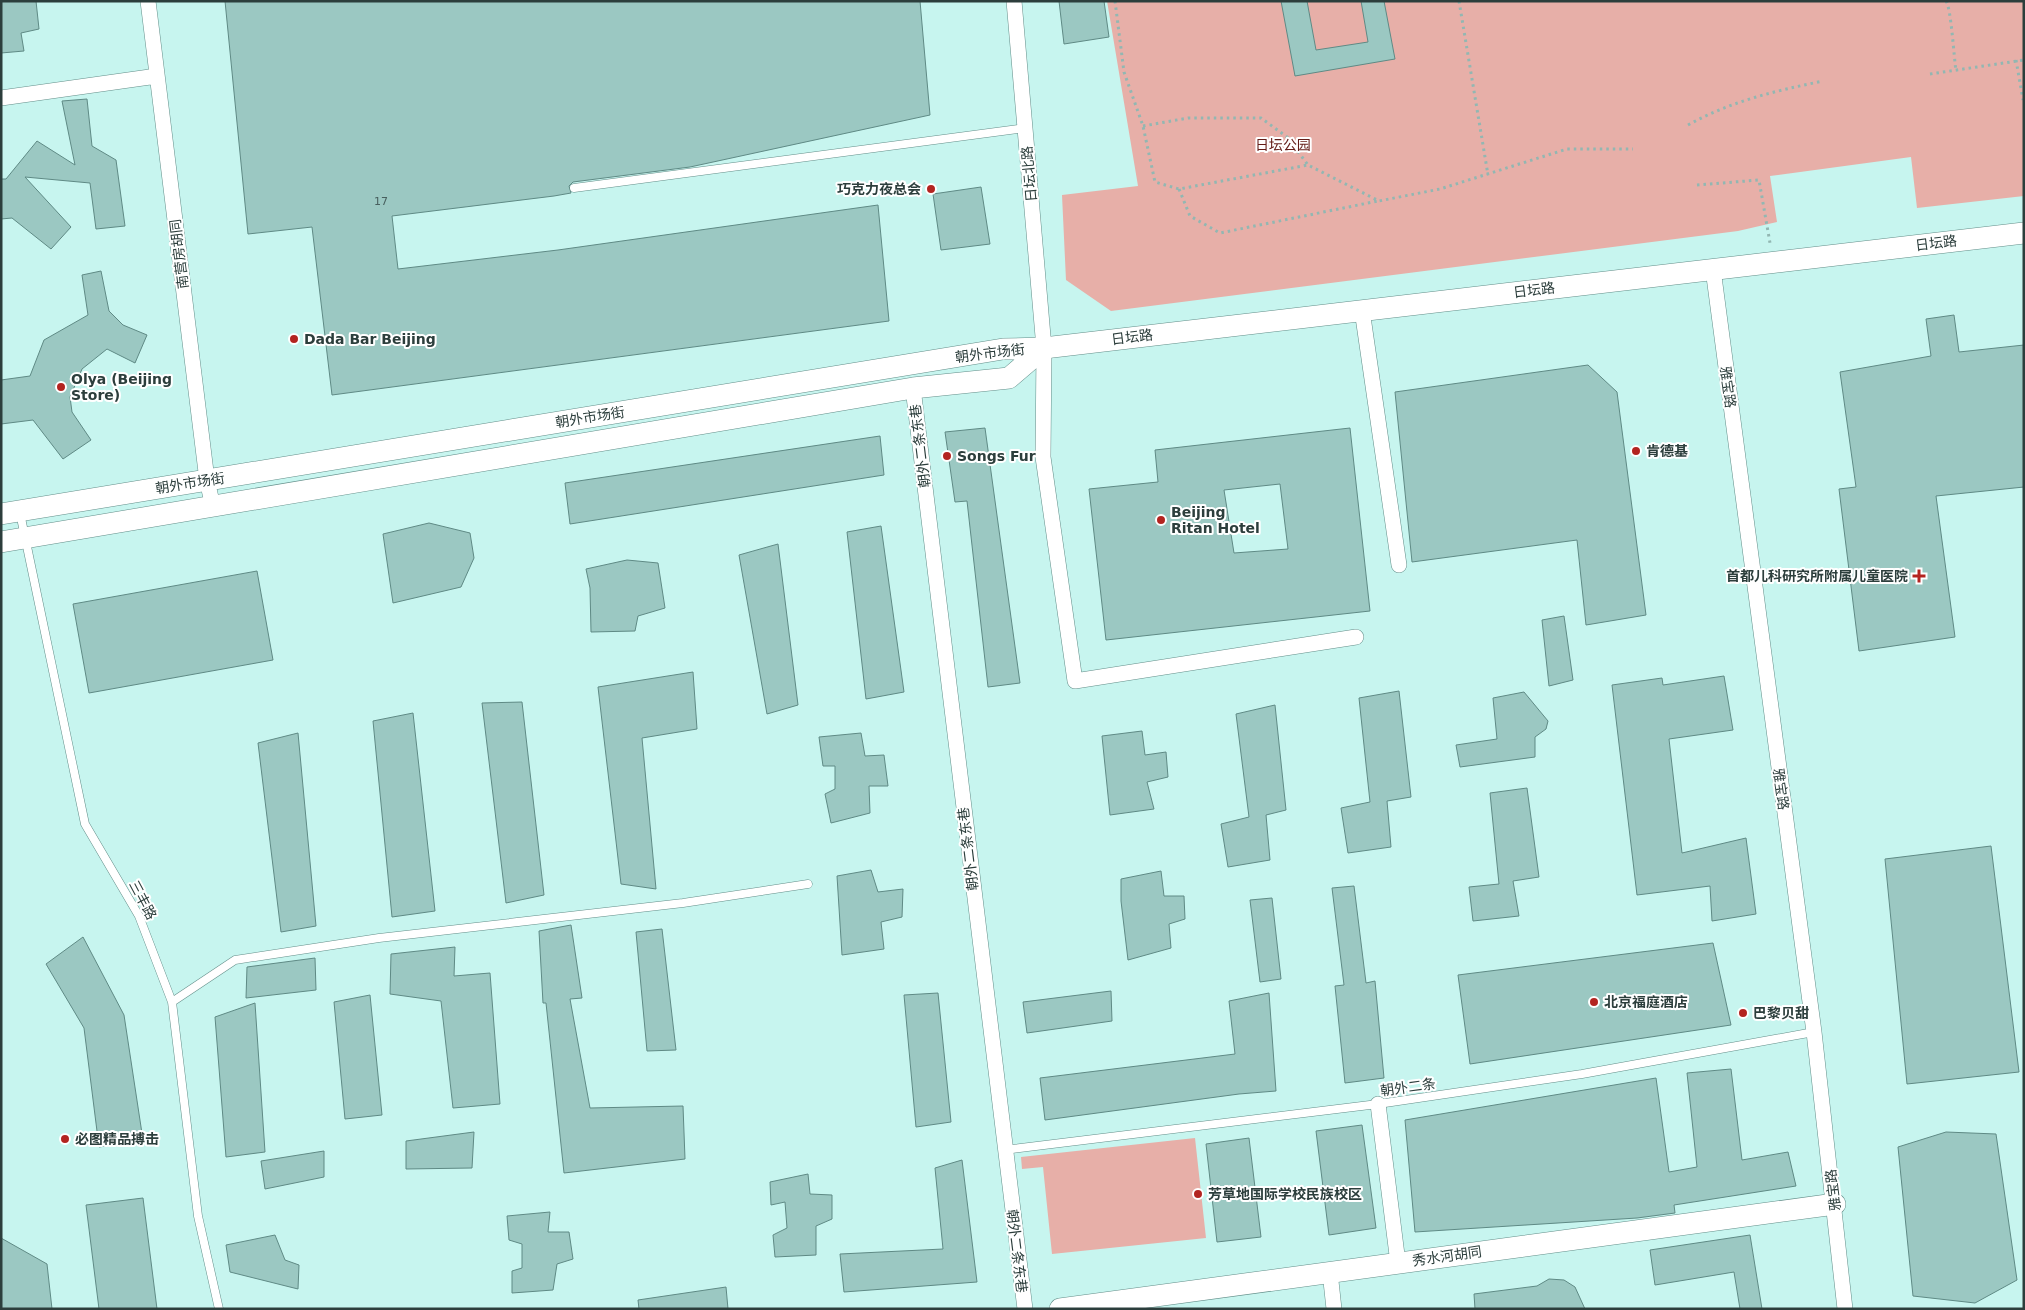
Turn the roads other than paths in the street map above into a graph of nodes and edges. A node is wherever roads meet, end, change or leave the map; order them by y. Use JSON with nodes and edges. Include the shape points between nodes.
{"nodes":[{"id":1,"x":148,"y":1,"type":"edge"},
{"id":2,"x":1014,"y":1,"type":"edge"},
{"id":3,"x":157,"y":76,"type":"junction"},
{"id":4,"x":1,"y":98,"type":"edge"},
{"id":5,"x":1025,"y":128,"type":"junction"},
{"id":6,"x":574,"y":188,"type":"dead end"},
{"id":7,"x":2024,"y":233,"type":"edge"},
{"id":8,"x":1713,"y":269,"type":"junction"},
{"id":9,"x":1362,"y":310,"type":"junction"},
{"id":10,"x":1044,"y":348,"type":"junction"},
{"id":11,"x":913,"y":388,"type":"junction"},
{"id":12,"x":207,"y":480,"type":"junction"},
{"id":13,"x":213,"y":507,"type":"junction"},
{"id":14,"x":10,"y":512,"type":"edge"},
{"id":15,"x":25,"y":538,"type":"junction"},
{"id":16,"x":1,"y":542,"type":"edge"},
{"id":17,"x":1399,"y":565,"type":"dead end"},
{"id":18,"x":1356,"y":637,"type":"dead end"},
{"id":19,"x":808,"y":884,"type":"dead end"},
{"id":20,"x":172,"y":1002,"type":"junction"},
{"id":21,"x":1814,"y":1032,"type":"junction"},
{"id":22,"x":1378,"y":1104,"type":"junction"},
{"id":23,"x":1004,"y":1150,"type":"junction"},
{"id":24,"x":1835,"y":1204,"type":"junction"},
{"id":25,"x":1398,"y":1263,"type":"junction"},
{"id":26,"x":1330,"y":1272,"type":"junction"},
{"id":27,"x":219,"y":1309,"type":"edge"},
{"id":28,"x":1025,"y":1309,"type":"edge"},
{"id":29,"x":1060,"y":1309,"type":"edge"},
{"id":30,"x":1334,"y":1309,"type":"edge"},
{"id":31,"x":1845,"y":1309,"type":"edge"}],
"edges":[{"from":1,"to":3,"type":"street","name":"南营房胡同"},
{"from":2,"to":5,"type":"street","name":"日坛北路"},
{"from":3,"to":4,"type":"street"},
{"from":3,"to":12,"type":"street","name":"南营房胡同"},
{"from":5,"to":6,"type":"lane"},
{"from":5,"to":10,"type":"street","name":"日坛北路"},
{"from":7,"to":8,"type":"main road","name":"日坛路"},
{"from":8,"to":9,"type":"main road","name":"日坛路"},
{"from":8,"to":21,"type":"street","name":"雅宝路"},
{"from":9,"to":10,"type":"main road","name":"日坛路"},
{"from":9,"to":17,"type":"street"},
{"from":10,"to":11,"type":"main road","name":"朝外市场街","via":[[1009,378]]},
{"from":10,"to":12,"type":"main road","name":"朝外市场街","via":[[993,351]]},
{"from":10,"to":18,"type":"street","name":"日坛北路","via":[[1043,457],[1075,681]]},
{"from":11,"to":13,"type":"main road","name":"朝外市场街"},
{"from":11,"to":23,"type":"street","name":"朝外二条东巷"},
{"from":12,"to":13,"type":"street","name":"南营房胡同"},
{"from":12,"to":14,"type":"main road","name":"朝外市场街"},
{"from":13,"to":15,"type":"main road","name":"朝外市场街"},
{"from":14,"to":15,"type":"lane","name":"三丰路"},
{"from":15,"to":16,"type":"main road","name":"朝外市场街"},
{"from":15,"to":20,"type":"lane","name":"三丰路","via":[[85,824],[139,916]]},
{"from":19,"to":20,"type":"lane","via":[[682,903],[379,938],[235,960]]},
{"from":20,"to":27,"type":"lane","name":"三丰路","via":[[198,1216]]},
{"from":21,"to":22,"type":"lane","name":"朝外二条","via":[[1582,1074]]},
{"from":21,"to":24,"type":"street","name":"雅宝路"},
{"from":22,"to":23,"type":"lane","name":"朝外二条"},
{"from":22,"to":25,"type":"street"},
{"from":23,"to":28,"type":"street","name":"朝外二条东巷"},
{"from":24,"to":25,"type":"main road","name":"秀水河胡同"},
{"from":24,"to":31,"type":"street","name":"雅宝路"},
{"from":25,"to":26,"type":"main road","name":"秀水河胡同"},
{"from":26,"to":29,"type":"main road","name":"秀水河胡同"},
{"from":26,"to":30,"type":"street"}]}
